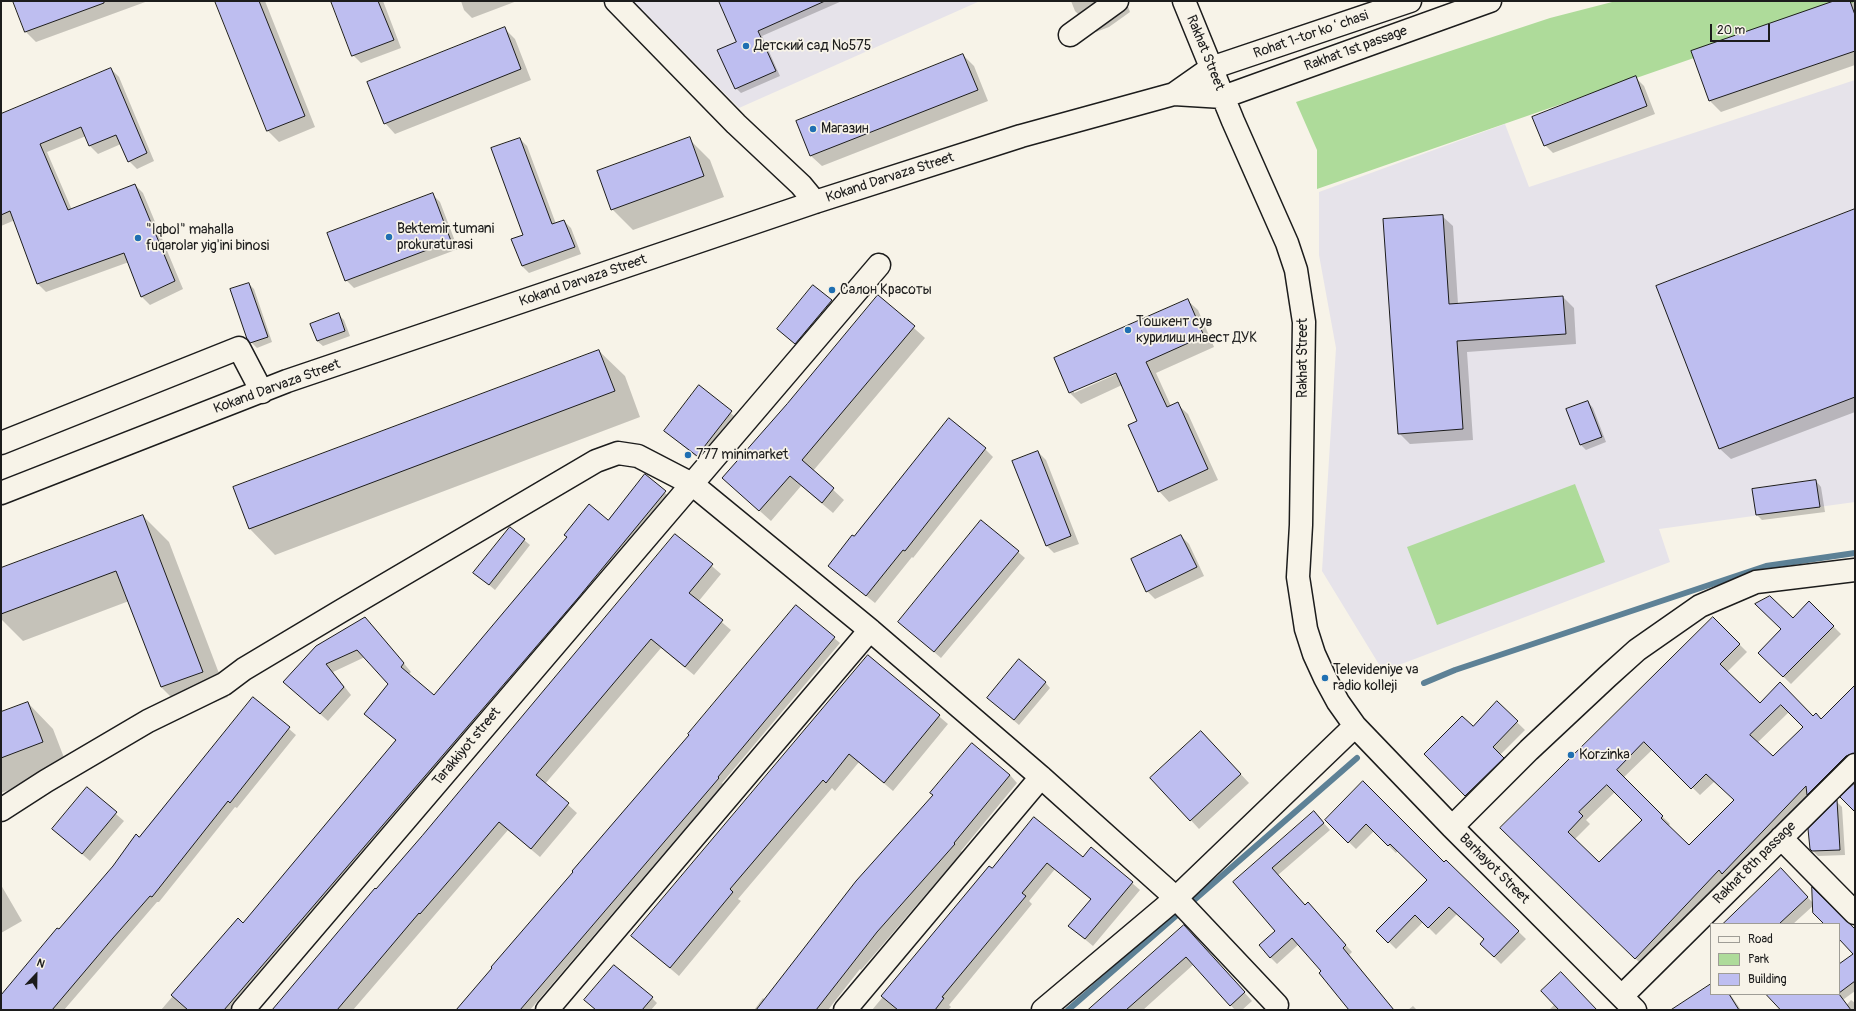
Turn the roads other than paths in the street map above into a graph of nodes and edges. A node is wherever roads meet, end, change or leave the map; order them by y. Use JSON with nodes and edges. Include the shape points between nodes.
{"nodes":[{"id":1,"x":616,"y":1,"type":"edge"},
{"id":2,"x":1117,"y":1,"type":"edge"},
{"id":3,"x":1184,"y":1,"type":"edge"},
{"id":4,"x":1410,"y":1,"type":"edge"},
{"id":5,"x":1490,"y":1,"type":"edge"},
{"id":6,"x":1070,"y":35,"type":"dead end"},
{"id":7,"x":1211,"y":68,"type":"junction"},
{"id":8,"x":1174,"y":94,"type":"junction"},
{"id":9,"x":1223,"y":98,"type":"junction"},
{"id":10,"x":814,"y":202,"type":"junction"},
{"id":11,"x":879,"y":266,"type":"dead end"},
{"id":12,"x":262,"y":392,"type":"junction"},
{"id":13,"x":1,"y":443,"type":"edge"},
{"id":14,"x":692,"y":484,"type":"junction"},
{"id":15,"x":1,"y":493,"type":"edge"},
{"id":16,"x":1855,"y":570,"type":"edge"},
{"id":17,"x":870,"y":630,"type":"junction"},
{"id":18,"x":1355,"y":726,"type":"junction"},
{"id":19,"x":1855,"y":765,"type":"edge"},
{"id":20,"x":1041,"y":777,"type":"junction"},
{"id":21,"x":1,"y":810,"type":"edge"},
{"id":22,"x":1452,"y":828,"type":"junction"},
{"id":23,"x":1781,"y":838,"type":"junction"},
{"id":24,"x":1176,"y":898,"type":"junction"},
{"id":25,"x":1855,"y":913,"type":"edge"},
{"id":26,"x":1628,"y":1003,"type":"edge"},
{"id":27,"x":1277,"y":1005,"type":"dead end"},
{"id":28,"x":555,"y":1007,"type":"edge"},
{"id":29,"x":243,"y":1010,"type":"edge"},
{"id":30,"x":845,"y":1010,"type":"edge"},
{"id":31,"x":1043,"y":1010,"type":"edge"}],
"edges":[{"from":1,"to":10,"type":"street","via":[[736,124],[801,185]]},
{"from":2,"to":6,"type":"street"},
{"from":3,"to":7,"type":"street","name":"Rakhat Street"},
{"from":4,"to":7,"type":"street","name":"Rohat 1-tor koʻchasi"},
{"from":5,"to":9,"type":"street","name":"Rakhat 1st passage"},
{"from":7,"to":8,"type":"street","name":"Kokand Darvaza Street"},
{"from":7,"to":9,"type":"street","name":"Rakhat Street"},
{"from":8,"to":9,"type":"street","name":"Kokand Darvaza Street"},
{"from":8,"to":10,"type":"street","name":"Kokand Darvaza Street","via":[[1020,136]]},
{"from":9,"to":18,"type":"street","name":"Rakhat Street","via":[[1287,243],[1296,270],[1304,322],[1298,584],[1306,629],[1314,654],[1338,702]]},
{"from":10,"to":12,"type":"street","name":"Kokand Darvaza Street","via":[[287,381]]},
{"from":11,"to":14,"type":"street","name":"Tarakkiyot street"},
{"from":12,"to":13,"type":"street","via":[[239,348]]},
{"from":12,"to":15,"type":"street","name":"Kokand Darvaza Street"},
{"from":14,"to":17,"type":"street"},
{"from":14,"to":21,"type":"street","via":[[638,456],[618,453],[596,461],[244,669],[224,684],[148,721]]},
{"from":14,"to":29,"type":"street","name":"Tarakkiyot street"},
{"from":16,"to":22,"type":"street","via":[[1756,582],[1700,606],[1637,650],[1612,672],[1528,750]]},
{"from":17,"to":20,"type":"street"},
{"from":17,"to":28,"type":"street"},
{"from":18,"to":22,"type":"street","name":"Barhayot Street"},
{"from":18,"to":24,"type":"street"},
{"from":19,"to":23,"type":"street","name":"Rakhat 8th passage"},
{"from":20,"to":24,"type":"street"},
{"from":20,"to":30,"type":"street"},
{"from":22,"to":26,"type":"street","name":"Barhayot Street"},
{"from":23,"to":25,"type":"street"},
{"from":23,"to":26,"type":"street","name":"Rakhat 8th passage"},
{"from":24,"to":27,"type":"street"},
{"from":24,"to":31,"type":"street"}]}
